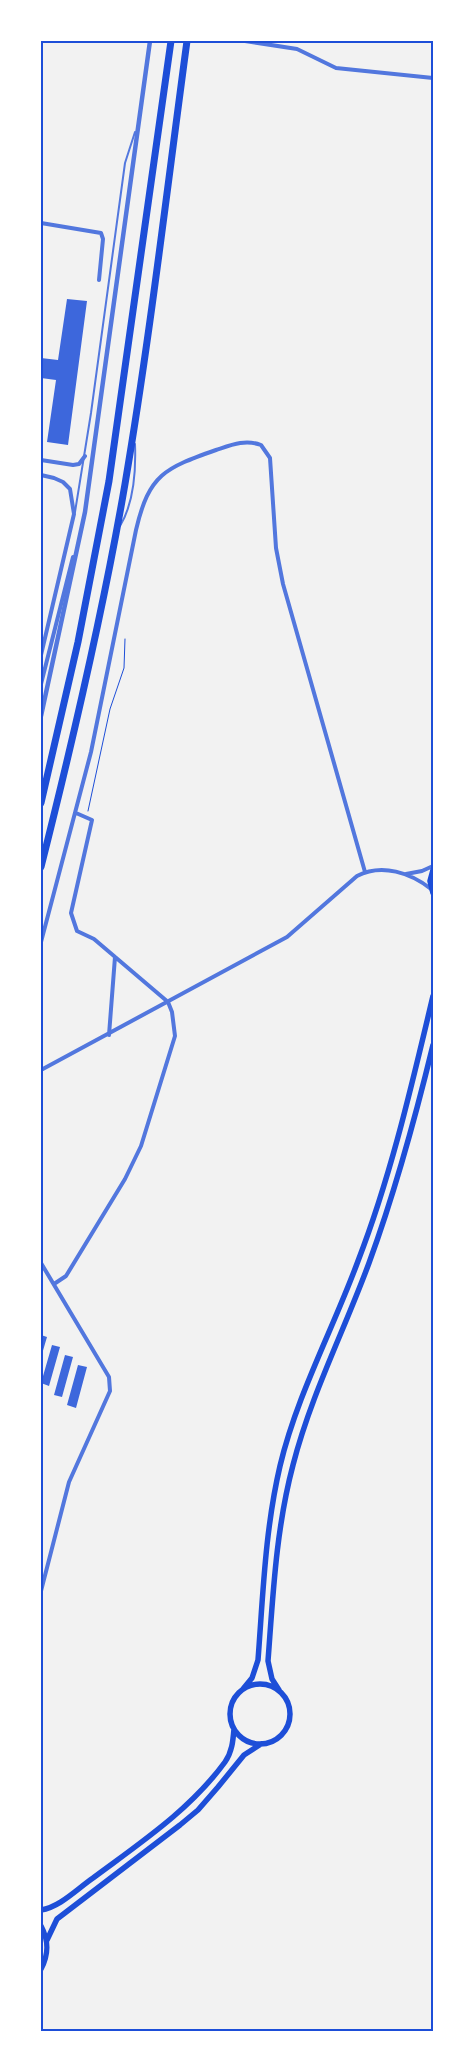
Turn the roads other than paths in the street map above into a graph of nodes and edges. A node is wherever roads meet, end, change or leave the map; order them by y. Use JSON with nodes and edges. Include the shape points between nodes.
{"nodes":[{"id":1,"x":150,"y":41,"type":"edge"},
{"id":2,"x":171,"y":41,"type":"edge"},
{"id":3,"x":188,"y":41,"type":"edge"},
{"id":4,"x":245,"y":41,"type":"edge"},
{"id":5,"x":433,"y":78,"type":"edge"},
{"id":6,"x":140,"y":121,"type":"junction"},
{"id":7,"x":41,"y":223,"type":"edge"},
{"id":8,"x":98,"y":280,"type":"dead end"},
{"id":9,"x":85,"y":456,"type":"junction"},
{"id":10,"x":41,"y":460,"type":"edge"},
{"id":11,"x":41,"y":475,"type":"edge"},
{"id":12,"x":85,"y":512,"type":"junction"},
{"id":13,"x":74,"y":514,"type":"junction"},
{"id":14,"x":41,"y":655,"type":"edge"},
{"id":15,"x":41,"y":684,"type":"edge"},
{"id":16,"x":41,"y":716,"type":"edge"},
{"id":17,"x":41,"y":803,"type":"edge"},
{"id":18,"x":76,"y":813,"type":"junction"},
{"id":19,"x":433,"y":866,"type":"edge"},
{"id":20,"x":41,"y":867,"type":"edge"},
{"id":21,"x":433,"y":870,"type":"edge"},
{"id":22,"x":365,"y":872,"type":"junction"},
{"id":23,"x":406,"y":874,"type":"junction"},
{"id":24,"x":432,"y":891,"type":"edge"},
{"id":25,"x":41,"y":942,"type":"edge"},
{"id":26,"x":115,"y":957,"type":"junction"},
{"id":27,"x":433,"y":996,"type":"edge"},
{"id":28,"x":168,"y":1002,"type":"junction"},
{"id":29,"x":109,"y":1035,"type":"junction"},
{"id":30,"x":433,"y":1045,"type":"edge"},
{"id":31,"x":41,"y":1070,"type":"edge"},
{"id":32,"x":41,"y":1262,"type":"edge"},
{"id":33,"x":54,"y":1284,"type":"junction"},
{"id":34,"x":41,"y":1591,"type":"edge"},
{"id":35,"x":243,"y":1689,"type":"junction"},
{"id":36,"x":279,"y":1690,"type":"junction"},
{"id":37,"x":41,"y":1723,"type":"edge"},
{"id":38,"x":234,"y":1729,"type":"junction"},
{"id":39,"x":261,"y":1744,"type":"junction"},
{"id":40,"x":41,"y":1751,"type":"edge"},
{"id":41,"x":41,"y":1910,"type":"edge"},
{"id":42,"x":41,"y":1926,"type":"edge"},
{"id":43,"x":47,"y":1940,"type":"junction"},
{"id":44,"x":41,"y":1969,"type":"edge"}],
"edges":[{"from":1,"to":6,"type":"street"},
{"from":2,"to":17,"type":"highway","via":[[109,481],[78,642]]},
{"from":3,"to":20,"type":"highway","via":[[134,428],[115,535],[94,647]]},
{"from":4,"to":5,"type":"street","via":[[297,49],[336,68]]},
{"from":6,"to":9,"type":"lane","via":[[125,162]]},
{"from":6,"to":12,"type":"street"},
{"from":7,"to":8,"type":"street","via":[[101,233]]},
{"from":9,"to":10,"type":"street","via":[[79,464],[73,465]]},
{"from":9,"to":13,"type":"lane"},
{"from":11,"to":13,"type":"street","via":[[63,482],[70,489]]},
{"from":12,"to":15,"type":"street"},
{"from":12,"to":16,"type":"street"},
{"from":13,"to":14,"type":"street"},
{"from":18,"to":22,"type":"street","via":[[92,752],[136,530],[146,495],[164,472],[176,465],[226,447],[253,442],[261,445],[270,458],[276,548],[283,584]]},
{"from":18,"to":25,"type":"street"},
{"from":18,"to":26,"type":"street","via":[[92,820],[71,913],[74,925],[77,931],[94,939]]},
{"from":19,"to":23,"type":"street"},
{"from":21,"to":24,"type":"main road"},
{"from":22,"to":23,"type":"street"},
{"from":22,"to":28,"type":"street","via":[[288,936]]},
{"from":23,"to":24,"type":"street","via":[[420,880]]},
{"from":26,"to":28,"type":"street"},
{"from":26,"to":29,"type":"street"},
{"from":27,"to":35,"type":"main road","via":[[408,1099],[371,1225],[306,1389],[281,1464],[267,1541],[258,1660],[252,1678]]},
{"from":28,"to":29,"type":"street"},
{"from":28,"to":33,"type":"street","via":[[175,1036],[141,1146],[125,1180],[66,1276]]},
{"from":29,"to":31,"type":"street"},
{"from":30,"to":36,"type":"main road","via":[[381,1228],[316,1394],[292,1467],[278,1542],[268,1660],[272,1679]]},
{"from":32,"to":33,"type":"street"},
{"from":33,"to":34,"type":"street","via":[[111,1383],[69,1482]]},
{"from":35,"to":36,"type":"main road","via":[[267,1684]]},
{"from":35,"to":38,"type":"main road","via":[[232,1704],[230,1717]]},
{"from":36,"to":39,"type":"main road","via":[[289,1704],[288,1725],[280,1736]]},
{"from":37,"to":40,"type":"street"},
{"from":38,"to":39,"type":"main road","via":[[248,1742]]},
{"from":38,"to":41,"type":"main road","via":[[226,1760],[191,1801],[154,1833],[67,1897]]},
{"from":39,"to":43,"type":"main road","via":[[244,1755],[198,1810],[57,1920]]},
{"from":42,"to":43,"type":"main road"},
{"from":43,"to":44,"type":"main road","via":[[47,1955]]}]}
